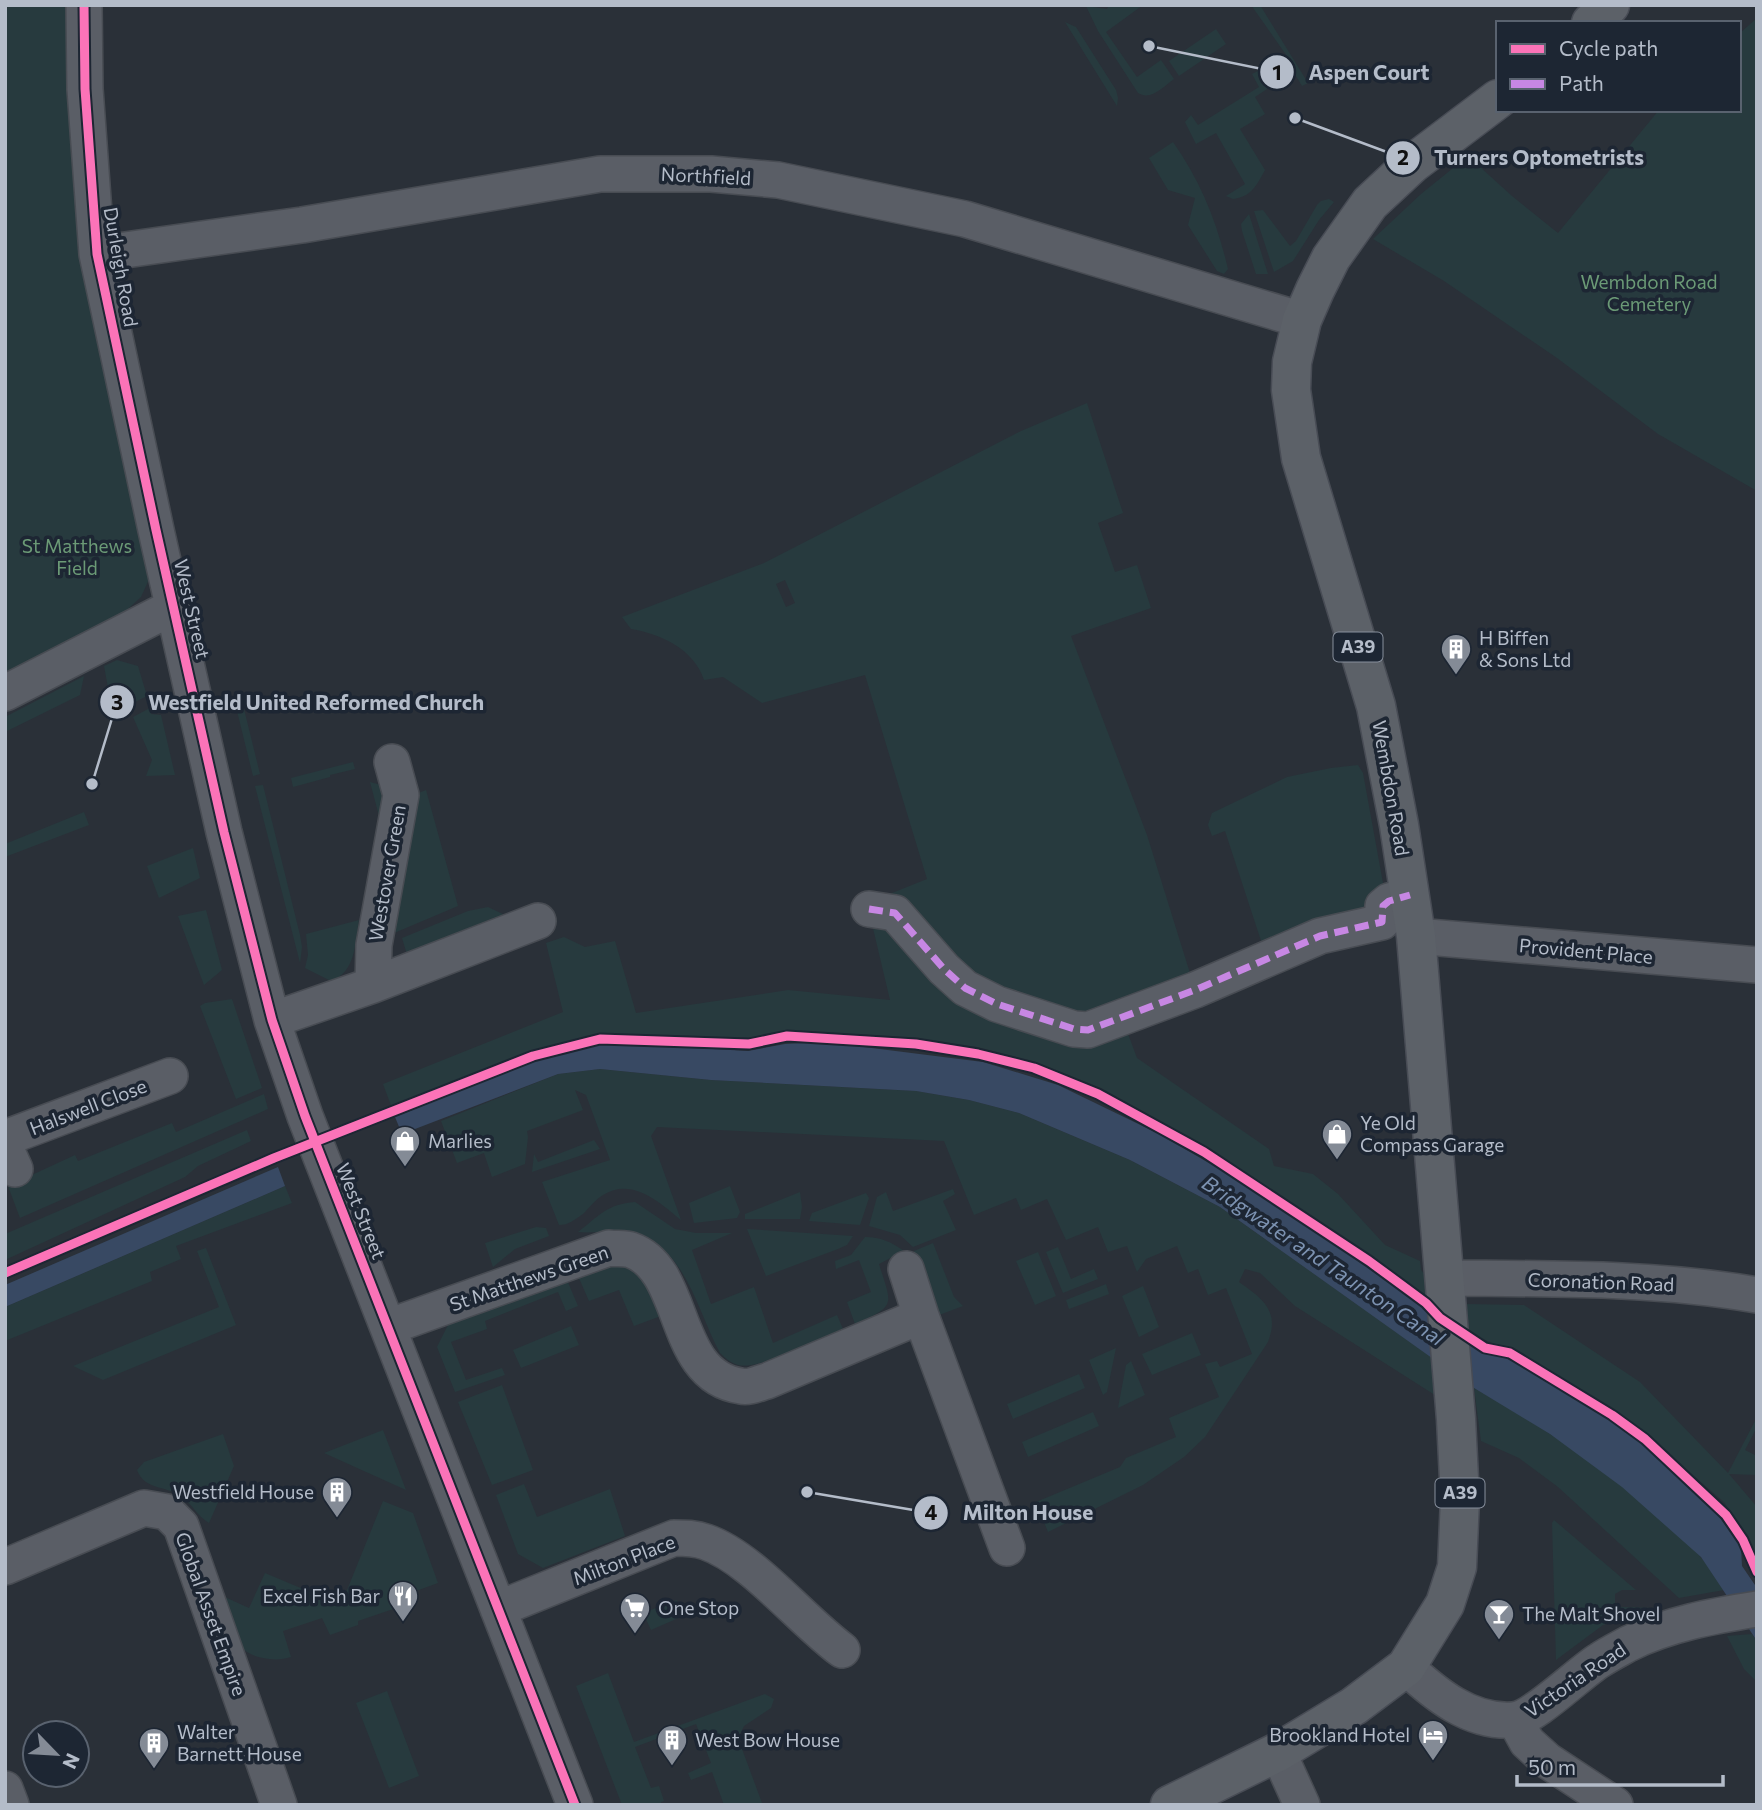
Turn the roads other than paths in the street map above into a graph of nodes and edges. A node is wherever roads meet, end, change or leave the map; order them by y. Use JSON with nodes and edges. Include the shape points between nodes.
{"nodes":[{"id":1,"x":84,"y":5,"type":"edge"},
{"id":2,"x":1610,"y":5,"type":"edge"},
{"id":3,"x":1593,"y":21,"type":"edge"},
{"id":4,"x":1496,"y":101,"type":"edge"},
{"id":5,"x":97,"y":254,"type":"junction"},
{"id":6,"x":1302,"y":320,"type":"junction"},
{"id":7,"x":156,"y":530,"type":"joint"},
{"id":8,"x":173,"y":607,"type":"junction"},
{"id":9,"x":5,"y":693,"type":"edge"},
{"id":10,"x":392,"y":762,"type":"dead end"},
{"id":11,"x":1410,"y":895,"type":"junction"},
{"id":12,"x":869,"y":909,"type":"dead end"},
{"id":13,"x":538,"y":921,"type":"dead end"},
{"id":14,"x":1416,"y":936,"type":"junction"},
{"id":15,"x":1757,"y":965,"type":"edge"},
{"id":16,"x":373,"y":985,"type":"junction"},
{"id":17,"x":272,"y":1020,"type":"junction"},
{"id":18,"x":170,"y":1076,"type":"dead end"},
{"id":19,"x":8,"y":1151,"type":"edge"},
{"id":20,"x":906,"y":1269,"type":"dead end"},
{"id":21,"x":1445,"y":1278,"type":"junction"},
{"id":22,"x":1757,"y":1295,"type":"edge"},
{"id":23,"x":921,"y":1316,"type":"junction"},
{"id":24,"x":388,"y":1327,"type":"junction"},
{"id":25,"x":1007,"y":1548,"type":"dead end"},
{"id":26,"x":5,"y":1567,"type":"edge"},
{"id":27,"x":498,"y":1609,"type":"junction"},
{"id":28,"x":1757,"y":1609,"type":"edge"},
{"id":29,"x":842,"y":1650,"type":"dead end"},
{"id":30,"x":1406,"y":1667,"type":"junction"},
{"id":31,"x":1515,"y":1720,"type":"junction"},
{"id":32,"x":1278,"y":1752,"type":"junction"},
{"id":33,"x":5,"y":1789,"type":"edge"},
{"id":34,"x":12,"y":1805,"type":"edge"},
{"id":35,"x":279,"y":1805,"type":"edge"},
{"id":36,"x":575,"y":1805,"type":"edge"},
{"id":37,"x":1170,"y":1805,"type":"edge"},
{"id":38,"x":1302,"y":1805,"type":"edge"},
{"id":39,"x":1615,"y":1805,"type":"edge"}],
"edges":[{"from":1,"to":5,"type":"street","name":"Durleigh Road","via":[[86,115]]},
{"from":2,"to":3,"type":"main road"},
{"from":4,"to":6,"type":"main road","name":"Wembdon Road","number":"A39","via":[[1412,164],[1370,203],[1331,258]]},
{"from":5,"to":6,"type":"street","name":"Northfield","via":[[302,225],[600,174],[711,174],[778,180],[965,219]]},
{"from":5,"to":7,"type":"street","name":"Durleigh Road"},
{"from":6,"to":11,"type":"main road","name":"Wembdon Road","number":"A39","via":[[1291,390],[1301,457],[1376,706]]},
{"from":7,"to":8,"type":"street","name":"West Street"},
{"from":8,"to":9,"type":"street"},
{"from":8,"to":17,"type":"street","name":"West Street"},
{"from":10,"to":16,"type":"street","name":"Westover Green","via":[[401,795],[374,945]]},
{"from":11,"to":12,"type":"street","via":[[1382,906],[1382,922],[1320,936],[1088,1030],[997,1004],[965,988],[895,913]]},
{"from":11,"to":14,"type":"main road","name":"Wembdon Road","number":"A39"},
{"from":13,"to":16,"type":"street"},
{"from":14,"to":15,"type":"street","name":"Provident Place"},
{"from":14,"to":21,"type":"main road","name":"Wembdon Road","number":"A39"},
{"from":16,"to":17,"type":"street"},
{"from":17,"to":24,"type":"street","name":"West Street"},
{"from":18,"to":19,"type":"street","name":"Halswell Close"},
{"from":20,"to":23,"type":"street"},
{"from":21,"to":22,"type":"street","name":"Coronation Road","via":[[1598,1280]]},
{"from":21,"to":30,"type":"main road","name":"Wembdon Road","number":"A39","via":[[1457,1419],[1457,1567],[1445,1604]]},
{"from":23,"to":24,"type":"street","name":"St Matthews Green","via":[[743,1387],[701,1366],[658,1271],[630,1249],[609,1248]]},
{"from":23,"to":25,"type":"street"},
{"from":24,"to":27,"type":"street","name":"West Street"},
{"from":26,"to":35,"type":"street","name":"Global Asset Empire","via":[[144,1508],[167,1511],[181,1526]]},
{"from":27,"to":29,"type":"street","name":"Milton Place","via":[[674,1538],[691,1538],[740,1560]]},
{"from":27,"to":36,"type":"street","name":"West Street"},
{"from":28,"to":31,"type":"street","name":"Victoria Road","via":[[1658,1631],[1599,1660]]},
{"from":30,"to":31,"type":"street","name":"Victoria Road","via":[[1434,1693],[1457,1706],[1480,1716]]},
{"from":30,"to":32,"type":"main road","number":"A39","via":[[1354,1706]]},
{"from":31,"to":39,"type":"street","via":[[1527,1742],[1548,1761]]},
{"from":32,"to":37,"type":"main road","number":"A39"},
{"from":32,"to":38,"type":"street"},
{"from":33,"to":34,"type":"street"}]}
